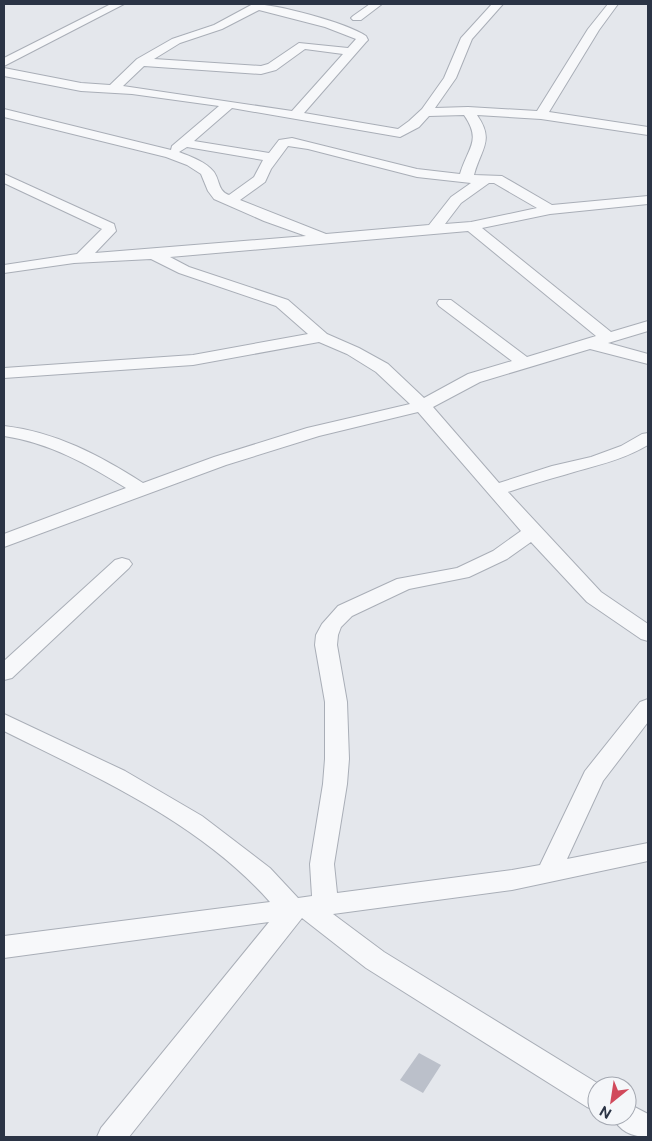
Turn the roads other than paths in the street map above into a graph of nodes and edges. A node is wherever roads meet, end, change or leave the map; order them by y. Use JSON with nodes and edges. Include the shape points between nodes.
{"nodes":[{"id":1,"x":119,"y":4,"type":"edge"},
{"id":2,"x":377,"y":4,"type":"edge"},
{"id":3,"x":498,"y":4,"type":"edge"},
{"id":4,"x":613,"y":4,"type":"edge"},
{"id":5,"x":260,"y":5,"type":"edge"},
{"id":6,"x":357,"y":18,"type":"dead end"},
{"id":7,"x":350,"y":52,"type":"junction"},
{"id":8,"x":141,"y":62,"type":"junction"},
{"id":9,"x":4,"y":63,"type":"edge"},
{"id":10,"x":4,"y":72,"type":"edge"},
{"id":11,"x":113,"y":89,"type":"junction"},
{"id":12,"x":229,"y":104,"type":"junction"},
{"id":13,"x":468,"y":111,"type":"junction"},
{"id":14,"x":426,"y":112,"type":"junction"},
{"id":15,"x":4,"y":113,"type":"edge"},
{"id":16,"x":295,"y":115,"type":"junction"},
{"id":17,"x":542,"y":115,"type":"junction"},
{"id":18,"x":648,"y":131,"type":"edge"},
{"id":19,"x":184,"y":143,"type":"junction"},
{"id":20,"x":171,"y":154,"type":"junction"},
{"id":21,"x":272,"y":158,"type":"junction"},
{"id":22,"x":4,"y":178,"type":"edge"},
{"id":23,"x":466,"y":179,"type":"junction"},
{"id":24,"x":484,"y":180,"type":"junction"},
{"id":25,"x":648,"y":200,"type":"edge"},
{"id":26,"x":230,"y":201,"type":"junction"},
{"id":27,"x":550,"y":210,"type":"junction"},
{"id":28,"x":471,"y":226,"type":"junction"},
{"id":29,"x":434,"y":228,"type":"junction"},
{"id":30,"x":327,"y":238,"type":"junction"},
{"id":31,"x":215,"y":249,"type":"junction"},
{"id":32,"x":153,"y":254,"type":"junction"},
{"id":33,"x":82,"y":258,"type":"junction"},
{"id":34,"x":4,"y":269,"type":"edge"},
{"id":35,"x":184,"y":270,"type":"junction"},
{"id":36,"x":445,"y":303,"type":"dead end"},
{"id":37,"x":645,"y":331,"type":"edge"},
{"id":38,"x":321,"y":338,"type":"junction"},
{"id":39,"x":608,"y":338,"type":"junction"},
{"id":40,"x":588,"y":343,"type":"junction"},
{"id":41,"x":648,"y":358,"type":"edge"},
{"id":42,"x":523,"y":362,"type":"junction"},
{"id":43,"x":4,"y":373,"type":"edge"},
{"id":44,"x":422,"y":406,"type":"junction"},
{"id":45,"x":4,"y":431,"type":"edge"},
{"id":46,"x":648,"y":438,"type":"edge"},
{"id":47,"x":140,"y":489,"type":"junction"},
{"id":48,"x":496,"y":490,"type":"junction"},
{"id":49,"x":532,"y":532,"type":"junction"},
{"id":50,"x":4,"y":541,"type":"edge"},
{"id":51,"x":122,"y":564,"type":"dead end"},
{"id":52,"x":648,"y":634,"type":"edge"},
{"id":53,"x":4,"y":673,"type":"edge"},
{"id":54,"x":648,"y":707,"type":"edge"},
{"id":55,"x":4,"y":722,"type":"edge"},
{"id":56,"x":648,"y":852,"type":"edge"},
{"id":57,"x":548,"y":873,"type":"junction"},
{"id":58,"x":308,"y":908,"type":"junction"},
{"id":59,"x":4,"y":947,"type":"edge"},
{"id":60,"x":587,"y":1092,"type":"edge"},
{"id":61,"x":637,"y":1123,"type":"edge"},
{"id":62,"x":648,"y":1130,"type":"edge"},
{"id":63,"x":111,"y":1137,"type":"edge"}],
"edges":[{"from":1,"to":9,"type":"street"},
{"from":2,"to":6,"type":"street"},
{"from":3,"to":14,"type":"street","via":[[467,38],[450,78]]},
{"from":4,"to":17,"type":"street","via":[[594,29]]},
{"from":5,"to":7,"type":"street","via":[[359,35],[362,40]]},
{"from":5,"to":8,"type":"street","via":[[218,27],[182,38]]},
{"from":7,"to":8,"type":"street","via":[[303,45],[272,67],[260,70]]},
{"from":7,"to":16,"type":"street"},
{"from":8,"to":11,"type":"street"},
{"from":10,"to":11,"type":"street","via":[[81,87]]},
{"from":11,"to":12,"type":"street"},
{"from":12,"to":16,"type":"street"},
{"from":12,"to":19,"type":"street"},
{"from":13,"to":14,"type":"street"},
{"from":13,"to":17,"type":"street"},
{"from":13,"to":23,"type":"street","via":[[479,127],[481,140]]},
{"from":14,"to":16,"type":"street","via":[[400,133]]},
{"from":15,"to":20,"type":"street"},
{"from":17,"to":18,"type":"street"},
{"from":19,"to":20,"type":"street"},
{"from":19,"to":21,"type":"street"},
{"from":20,"to":26,"type":"street","via":[[207,173],[215,192]]},
{"from":21,"to":23,"type":"street","via":[[284,143],[292,142],[397,170]]},
{"from":21,"to":26,"type":"street","via":[[260,179]]},
{"from":22,"to":33,"type":"street","via":[[110,228]]},
{"from":23,"to":24,"type":"street"},
{"from":24,"to":27,"type":"street","via":[[502,181]]},
{"from":24,"to":29,"type":"street","via":[[456,200]]},
{"from":25,"to":27,"type":"street"},
{"from":26,"to":30,"type":"street"},
{"from":27,"to":28,"type":"street"},
{"from":28,"to":29,"type":"street"},
{"from":28,"to":39,"type":"street"},
{"from":29,"to":30,"type":"street"},
{"from":30,"to":31,"type":"street"},
{"from":31,"to":32,"type":"street"},
{"from":31,"to":35,"type":"street"},
{"from":32,"to":33,"type":"street"},
{"from":32,"to":35,"type":"street"},
{"from":33,"to":34,"type":"street"},
{"from":35,"to":38,"type":"street","via":[[282,303]]},
{"from":36,"to":42,"type":"street"},
{"from":37,"to":39,"type":"street"},
{"from":38,"to":43,"type":"street","via":[[194,360]]},
{"from":38,"to":44,"type":"street","via":[[382,368]]},
{"from":39,"to":40,"type":"street"},
{"from":40,"to":41,"type":"street"},
{"from":40,"to":42,"type":"street"},
{"from":42,"to":44,"type":"street","via":[[474,378]]},
{"from":44,"to":47,"type":"street","via":[[313,432]]},
{"from":44,"to":48,"type":"street"},
{"from":45,"to":47,"type":"street","via":[[61,444]]},
{"from":46,"to":48,"type":"street","via":[[597,462]]},
{"from":47,"to":50,"type":"street"},
{"from":48,"to":49,"type":"street"},
{"from":49,"to":52,"type":"street","via":[[594,597]]},
{"from":49,"to":58,"type":"street","via":[[484,563],[462,572],[404,584],[345,611],[332,624],[326,646],[336,702],[335,784],[322,864]]},
{"from":51,"to":53,"type":"street"},
{"from":54,"to":57,"type":"street","via":[[594,777]]},
{"from":55,"to":58,"type":"street","via":[[117,777],[194,822]]},
{"from":56,"to":57,"type":"street"},
{"from":57,"to":58,"type":"street"},
{"from":58,"to":59,"type":"street"},
{"from":58,"to":60,"type":"street","via":[[374,960]]},
{"from":58,"to":63,"type":"street","via":[[272,938]]},
{"from":61,"to":62,"type":"street"}]}
